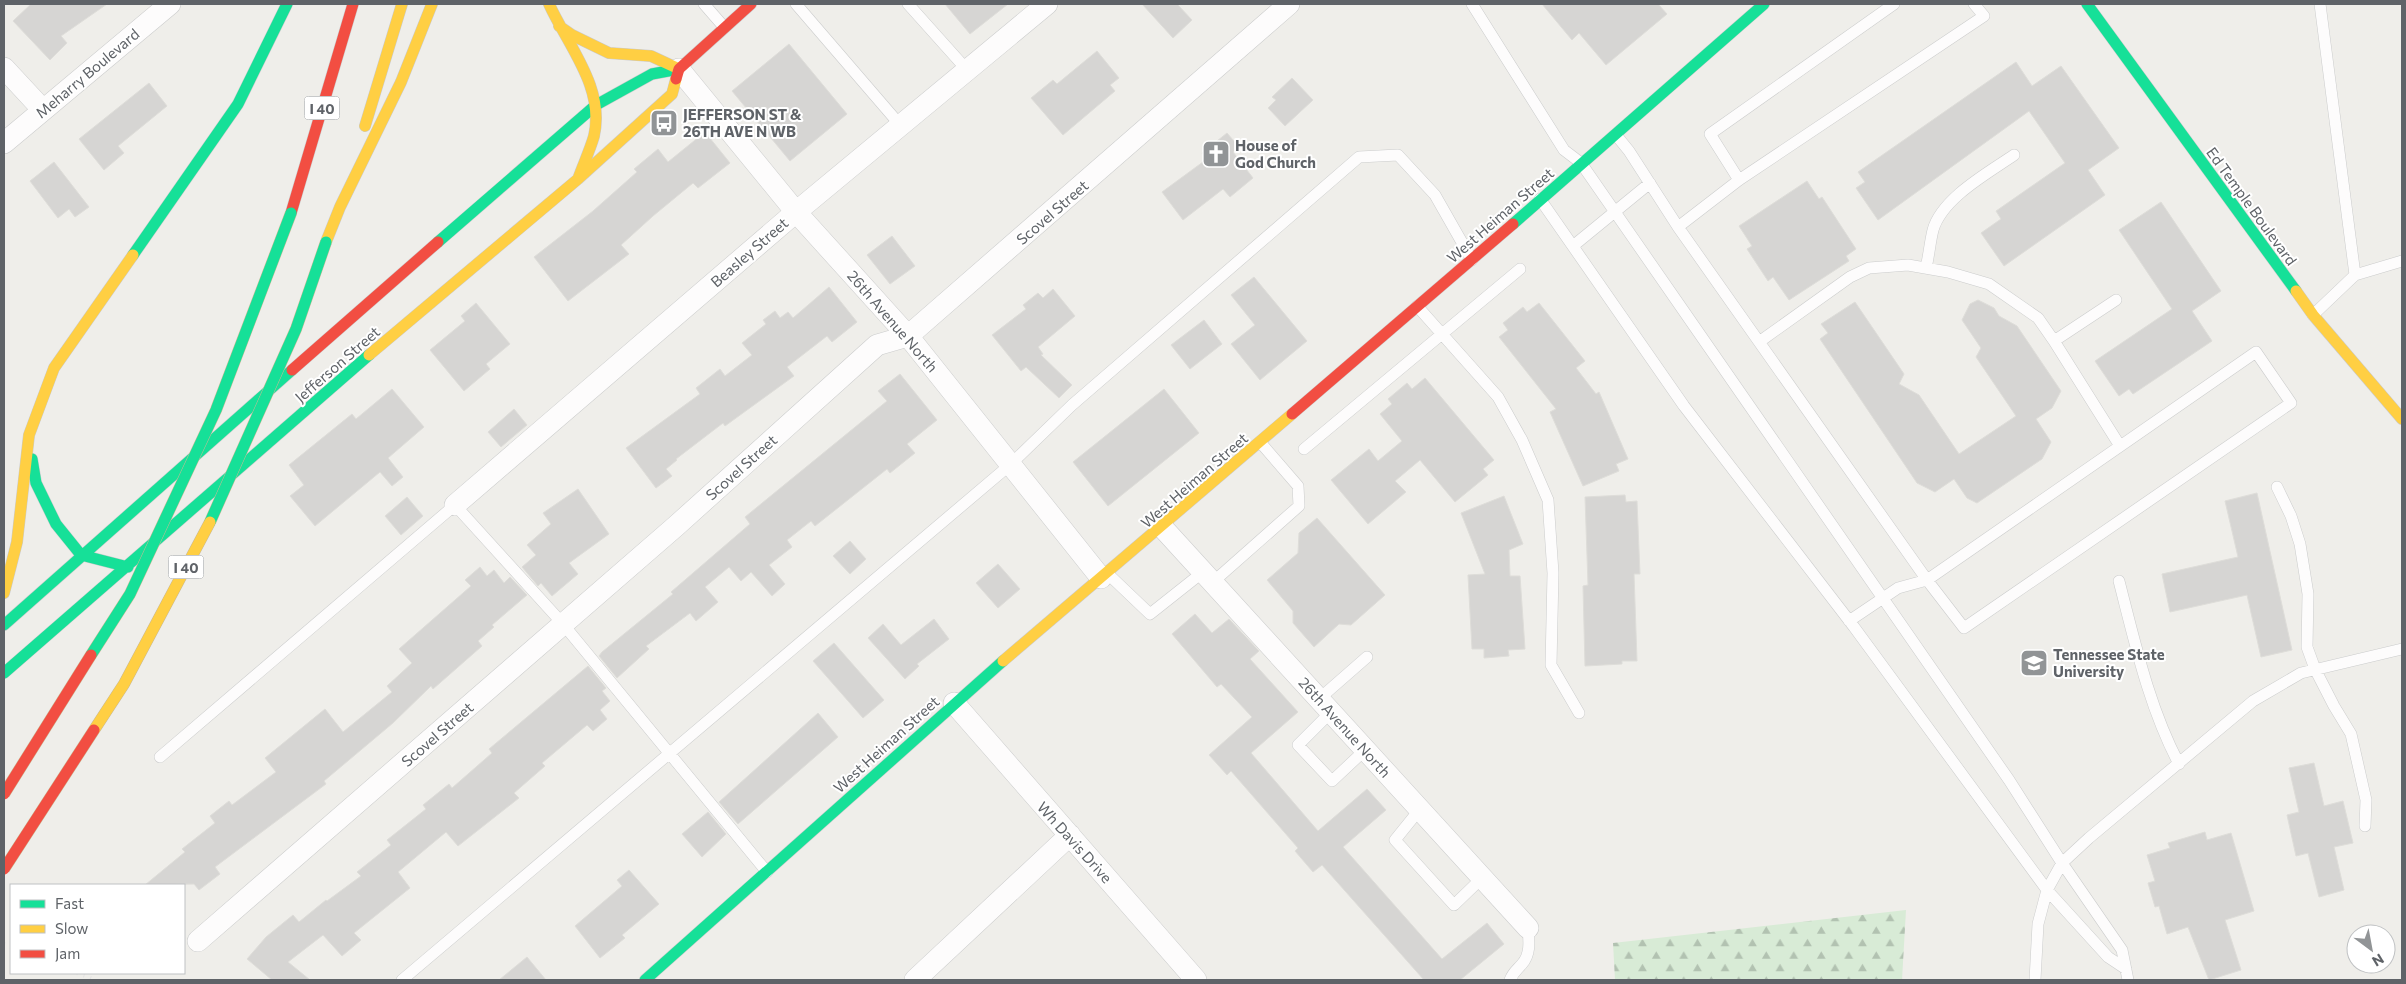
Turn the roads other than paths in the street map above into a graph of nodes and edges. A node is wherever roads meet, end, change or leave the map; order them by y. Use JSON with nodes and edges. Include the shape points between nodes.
{"nodes":[{"id":1,"x":170,"y":4,"type":"edge"},
{"id":2,"x":287,"y":4,"type":"edge"},
{"id":3,"x":353,"y":4,"type":"edge"},
{"id":4,"x":402,"y":4,"type":"edge"},
{"id":5,"x":432,"y":4,"type":"edge"},
{"id":6,"x":549,"y":4,"type":"edge"},
{"id":7,"x":704,"y":4,"type":"edge"},
{"id":8,"x":751,"y":4,"type":"edge"},
{"id":9,"x":796,"y":4,"type":"edge"},
{"id":10,"x":908,"y":4,"type":"edge"},
{"id":11,"x":1047,"y":4,"type":"edge"},
{"id":12,"x":1290,"y":4,"type":"edge"},
{"id":13,"x":1472,"y":4,"type":"edge"},
{"id":14,"x":1764,"y":4,"type":"edge"},
{"id":15,"x":1894,"y":4,"type":"edge"},
{"id":16,"x":1974,"y":4,"type":"edge"},
{"id":17,"x":2087,"y":4,"type":"edge"},
{"id":18,"x":2320,"y":4,"type":"edge"},
{"id":19,"x":558,"y":25,"type":"junction"},
{"id":20,"x":724,"y":27,"type":"junction"},
{"id":21,"x":4,"y":68,"type":"edge"},
{"id":22,"x":679,"y":69,"type":"junction"},
{"id":23,"x":968,"y":71,"type":"junction"},
{"id":24,"x":596,"y":105,"type":"junction"},
{"id":25,"x":42,"y":110,"type":"junction"},
{"id":26,"x":901,"y":126,"type":"junction"},
{"id":27,"x":1616,"y":135,"type":"junction"},
{"id":28,"x":4,"y":143,"type":"edge"},
{"id":29,"x":2014,"y":155,"type":"dead end"},
{"id":30,"x":1581,"y":163,"type":"junction"},
{"id":31,"x":578,"y":179,"type":"junction"},
{"id":32,"x":1739,"y":180,"type":"junction"},
{"id":33,"x":1650,"y":183,"type":"junction"},
{"id":34,"x":1540,"y":199,"type":"junction"},
{"id":35,"x":340,"y":207,"type":"junction"},
{"id":36,"x":1614,"y":211,"type":"junction"},
{"id":37,"x":796,"y":212,"type":"junction"},
{"id":38,"x":1678,"y":227,"type":"junction"},
{"id":39,"x":1573,"y":246,"type":"junction"},
{"id":40,"x":1472,"y":260,"type":"junction"},
{"id":41,"x":2402,"y":261,"type":"edge"},
{"id":42,"x":1926,"y":268,"type":"junction"},
{"id":43,"x":1520,"y":269,"type":"dead end"},
{"id":44,"x":2355,"y":275,"type":"junction"},
{"id":45,"x":2116,"y":300,"type":"dead end"},
{"id":46,"x":1417,"y":306,"type":"junction"},
{"id":47,"x":2314,"y":315,"type":"junction"},
{"id":48,"x":1442,"y":333,"type":"junction"},
{"id":49,"x":908,"y":336,"type":"junction"},
{"id":50,"x":2054,"y":341,"type":"junction"},
{"id":51,"x":1760,"y":342,"type":"junction"},
{"id":52,"x":2402,"y":419,"type":"edge"},
{"id":53,"x":29,"y":436,"type":"junction"},
{"id":54,"x":1260,"y":442,"type":"junction"},
{"id":55,"x":2120,"y":446,"type":"junction"},
{"id":56,"x":1304,"y":449,"type":"dead end"},
{"id":57,"x":1011,"y":464,"type":"junction"},
{"id":58,"x":2277,"y":487,"type":"dead end"},
{"id":59,"x":455,"y":505,"type":"junction"},
{"id":60,"x":1162,"y":527,"type":"junction"},
{"id":61,"x":81,"y":555,"type":"junction"},
{"id":62,"x":128,"y":567,"type":"junction"},
{"id":63,"x":1104,"y":576,"type":"junction"},
{"id":64,"x":1208,"y":577,"type":"junction"},
{"id":65,"x":1928,"y":580,"type":"junction"},
{"id":66,"x":2119,"y":581,"type":"dead end"},
{"id":67,"x":4,"y":593,"type":"edge"},
{"id":68,"x":1883,"y":597,"type":"junction"},
{"id":69,"x":1849,"y":621,"type":"junction"},
{"id":70,"x":4,"y":624,"type":"edge"},
{"id":71,"x":563,"y":624,"type":"junction"},
{"id":72,"x":2402,"y":649,"type":"edge"},
{"id":73,"x":1367,"y":657,"type":"dead end"},
{"id":74,"x":2315,"y":669,"type":"junction"},
{"id":75,"x":4,"y":674,"type":"edge"},
{"id":76,"x":954,"y":703,"type":"junction"},
{"id":77,"x":1325,"y":706,"type":"junction"},
{"id":78,"x":1579,"y":713,"type":"dead end"},
{"id":79,"x":1365,"y":750,"type":"junction"},
{"id":80,"x":669,"y":754,"type":"junction"},
{"id":81,"x":160,"y":757,"type":"dead end"},
{"id":82,"x":2179,"y":764,"type":"junction"},
{"id":83,"x":4,"y":794,"type":"edge"},
{"id":84,"x":1420,"y":809,"type":"junction"},
{"id":85,"x":2365,"y":826,"type":"dead end"},
{"id":86,"x":1070,"y":836,"type":"junction"},
{"id":87,"x":2062,"y":863,"type":"junction"},
{"id":88,"x":4,"y":869,"type":"edge"},
{"id":89,"x":767,"y":872,"type":"junction"},
{"id":90,"x":1482,"y":878,"type":"junction"},
{"id":91,"x":2047,"y":890,"type":"junction"},
{"id":92,"x":1528,"y":928,"type":"joint"},
{"id":93,"x":198,"y":941,"type":"dead end"},
{"id":94,"x":2126,"y":968,"type":"junction"},
{"id":95,"x":402,"y":980,"type":"edge"},
{"id":96,"x":644,"y":980,"type":"edge"},
{"id":97,"x":915,"y":980,"type":"edge"},
{"id":98,"x":1196,"y":980,"type":"edge"},
{"id":99,"x":1510,"y":980,"type":"edge"},
{"id":100,"x":2035,"y":980,"type":"edge"},
{"id":101,"x":2128,"y":980,"type":"edge"}],
"edges":[{"from":1,"to":25,"type":"street","name":"Meharry Boulevard"},
{"from":2,"to":53,"type":"main road","via":[[238,104],[54,368]]},
{"from":3,"to":83,"type":"main road","number":"I 40","bridge":true,"via":[[291,213],[216,410],[130,594]]},
{"from":4,"to":35,"type":"main road","number":"I 40"},
{"from":5,"to":35,"type":"main road","via":[[401,82]]},
{"from":6,"to":19,"type":"main road"},
{"from":7,"to":20,"type":"lane"},
{"from":8,"to":20,"type":"main road"},
{"from":9,"to":26,"type":"lane"},
{"from":10,"to":23,"type":"lane"},
{"from":11,"to":23,"type":"street","name":"Beasley Street"},
{"from":12,"to":49,"type":"street","name":"Scovel Street"},
{"from":13,"to":30,"type":"lane","via":[[1564,150]]},
{"from":14,"to":27,"type":"main road","name":"West Heiman Street"},
{"from":15,"to":32,"type":"lane","via":[[1710,134]]},
{"from":16,"to":32,"type":"lane","via":[[1984,16]]},
{"from":17,"to":47,"type":"main road","name":"Ed Temple Boulevard"},
{"from":18,"to":44,"type":"lane"},
{"from":19,"to":22,"type":"main road","via":[[609,53],[652,56]]},
{"from":19,"to":24,"type":"main road","via":[[592,84]]},
{"from":20,"to":22,"type":"main road"},
{"from":21,"to":25,"type":"street"},
{"from":22,"to":24,"type":"main road","name":"Jefferson Street","via":[[652,74]]},
{"from":22,"to":31,"type":"main road","name":"Jefferson Street","via":[[672,94]]},
{"from":22,"to":37,"type":"street","name":"26th Avenue North"},
{"from":23,"to":26,"type":"street","name":"Beasley Street"},
{"from":24,"to":31,"type":"main road","via":[[594,133]]},
{"from":24,"to":61,"type":"main road","name":"Jefferson Street"},
{"from":25,"to":28,"type":"street","name":"Meharry Boulevard"},
{"from":26,"to":37,"type":"street","name":"Beasley Street"},
{"from":27,"to":30,"type":"main road","name":"West Heiman Street"},
{"from":27,"to":33,"type":"lane"},
{"from":29,"to":42,"type":"lane","via":[[1947,205],[1933,228]]},
{"from":30,"to":34,"type":"main road","name":"West Heiman Street"},
{"from":30,"to":36,"type":"lane"},
{"from":31,"to":62,"type":"main road","name":"Jefferson Street","via":[[373,352]]},
{"from":32,"to":38,"type":"lane"},
{"from":33,"to":36,"type":"lane"},
{"from":33,"to":38,"type":"lane"},
{"from":34,"to":39,"type":"lane"},
{"from":34,"to":40,"type":"main road","name":"West Heiman Street"},
{"from":35,"to":88,"type":"main road","number":"I 40","bridge":true,"via":[[296,329],[216,510],[124,684]]},
{"from":36,"to":39,"type":"lane"},
{"from":36,"to":68,"type":"lane"},
{"from":37,"to":49,"type":"street","name":"26th Avenue North"},
{"from":37,"to":59,"type":"street","name":"Beasley Street"},
{"from":38,"to":51,"type":"lane"},
{"from":39,"to":69,"type":"lane","via":[[1684,406]]},
{"from":40,"to":46,"type":"main road","name":"West Heiman Street"},
{"from":40,"to":57,"type":"lane","via":[[1435,195],[1398,155],[1359,158],[1072,405]]},
{"from":41,"to":44,"type":"lane"},
{"from":42,"to":50,"type":"lane","via":[[1989,284],[2038,318]]},
{"from":42,"to":51,"type":"lane","via":[[1908,265],[1869,268],[1850,277]]},
{"from":43,"to":48,"type":"lane"},
{"from":44,"to":47,"type":"lane"},
{"from":45,"to":50,"type":"lane"},
{"from":46,"to":48,"type":"lane"},
{"from":46,"to":54,"type":"main road","name":"West Heiman Street"},
{"from":47,"to":52,"type":"main road","name":"Ed Temple Boulevard"},
{"from":48,"to":56,"type":"lane"},
{"from":48,"to":78,"type":"lane","via":[[1498,397],[1522,440],[1548,500],[1553,573],[1551,665]]},
{"from":49,"to":57,"type":"street","name":"26th Avenue North"},
{"from":49,"to":71,"type":"street","name":"Scovel Street","via":[[877,345]]},
{"from":50,"to":55,"type":"lane"},
{"from":51,"to":65,"type":"lane"},
{"from":53,"to":61,"type":"main road","via":[[36,483],[56,524]]},
{"from":53,"to":67,"type":"main road","via":[[17,542]]},
{"from":54,"to":60,"type":"main road","name":"West Heiman Street"},
{"from":54,"to":64,"type":"lane","via":[[1298,486],[1299,506]]},
{"from":55,"to":65,"type":"lane"},
{"from":55,"to":65,"type":"lane","via":[[2256,352],[2291,403],[1964,628]]},
{"from":57,"to":63,"type":"street","name":"26th Avenue North"},
{"from":57,"to":80,"type":"lane"},
{"from":58,"to":74,"type":"lane","via":[[2300,544],[2308,594],[2307,648]]},
{"from":59,"to":71,"type":"lane"},
{"from":59,"to":81,"type":"lane"},
{"from":60,"to":63,"type":"main road","name":"West Heiman Street"},
{"from":60,"to":64,"type":"street","name":"26th Avenue North"},
{"from":61,"to":62,"type":"main road"},
{"from":61,"to":70,"type":"main road","name":"Jefferson Street"},
{"from":62,"to":75,"type":"main road","name":"Jefferson Street"},
{"from":63,"to":64,"type":"lane","via":[[1150,614]]},
{"from":63,"to":76,"type":"main road","name":"West Heiman Street"},
{"from":64,"to":77,"type":"street","name":"26th Avenue North"},
{"from":65,"to":68,"type":"lane","via":[[1898,588]]},
{"from":66,"to":82,"type":"lane","via":[[2149,694],[2162,731]]},
{"from":68,"to":69,"type":"lane"},
{"from":68,"to":87,"type":"lane"},
{"from":69,"to":91,"type":"lane"},
{"from":71,"to":80,"type":"lane"},
{"from":71,"to":93,"type":"street","name":"Scovel Street"},
{"from":72,"to":74,"type":"lane"},
{"from":73,"to":77,"type":"lane"},
{"from":74,"to":82,"type":"lane","via":[[2301,673],[2253,701]]},
{"from":74,"to":85,"type":"lane","via":[[2351,734],[2366,800]]},
{"from":76,"to":86,"type":"street","name":"Wh Davis Drive"},
{"from":76,"to":89,"type":"main road","name":"West Heiman Street"},
{"from":77,"to":79,"type":"street","name":"26th Avenue North"},
{"from":77,"to":79,"type":"lane","via":[[1298,744],[1332,781]]},
{"from":79,"to":84,"type":"street","name":"26th Avenue North"},
{"from":80,"to":89,"type":"lane"},
{"from":80,"to":95,"type":"lane"},
{"from":82,"to":87,"type":"lane"},
{"from":84,"to":90,"type":"street","name":"26th Avenue North"},
{"from":84,"to":90,"type":"lane","via":[[1395,840],[1454,905]]},
{"from":86,"to":97,"type":"street"},
{"from":86,"to":98,"type":"street","name":"Wh Davis Drive"},
{"from":87,"to":91,"type":"lane"},
{"from":87,"to":94,"type":"lane","via":[[2122,950]]},
{"from":89,"to":96,"type":"main road","name":"West Heiman Street"},
{"from":90,"to":92,"type":"street","name":"26th Avenue North"},
{"from":91,"to":94,"type":"lane","via":[[2108,957]]},
{"from":91,"to":100,"type":"lane","via":[[2038,924]]},
{"from":92,"to":99,"type":"lane","via":[[1530,944],[1523,963]]},
{"from":94,"to":101,"type":"lane"}]}
